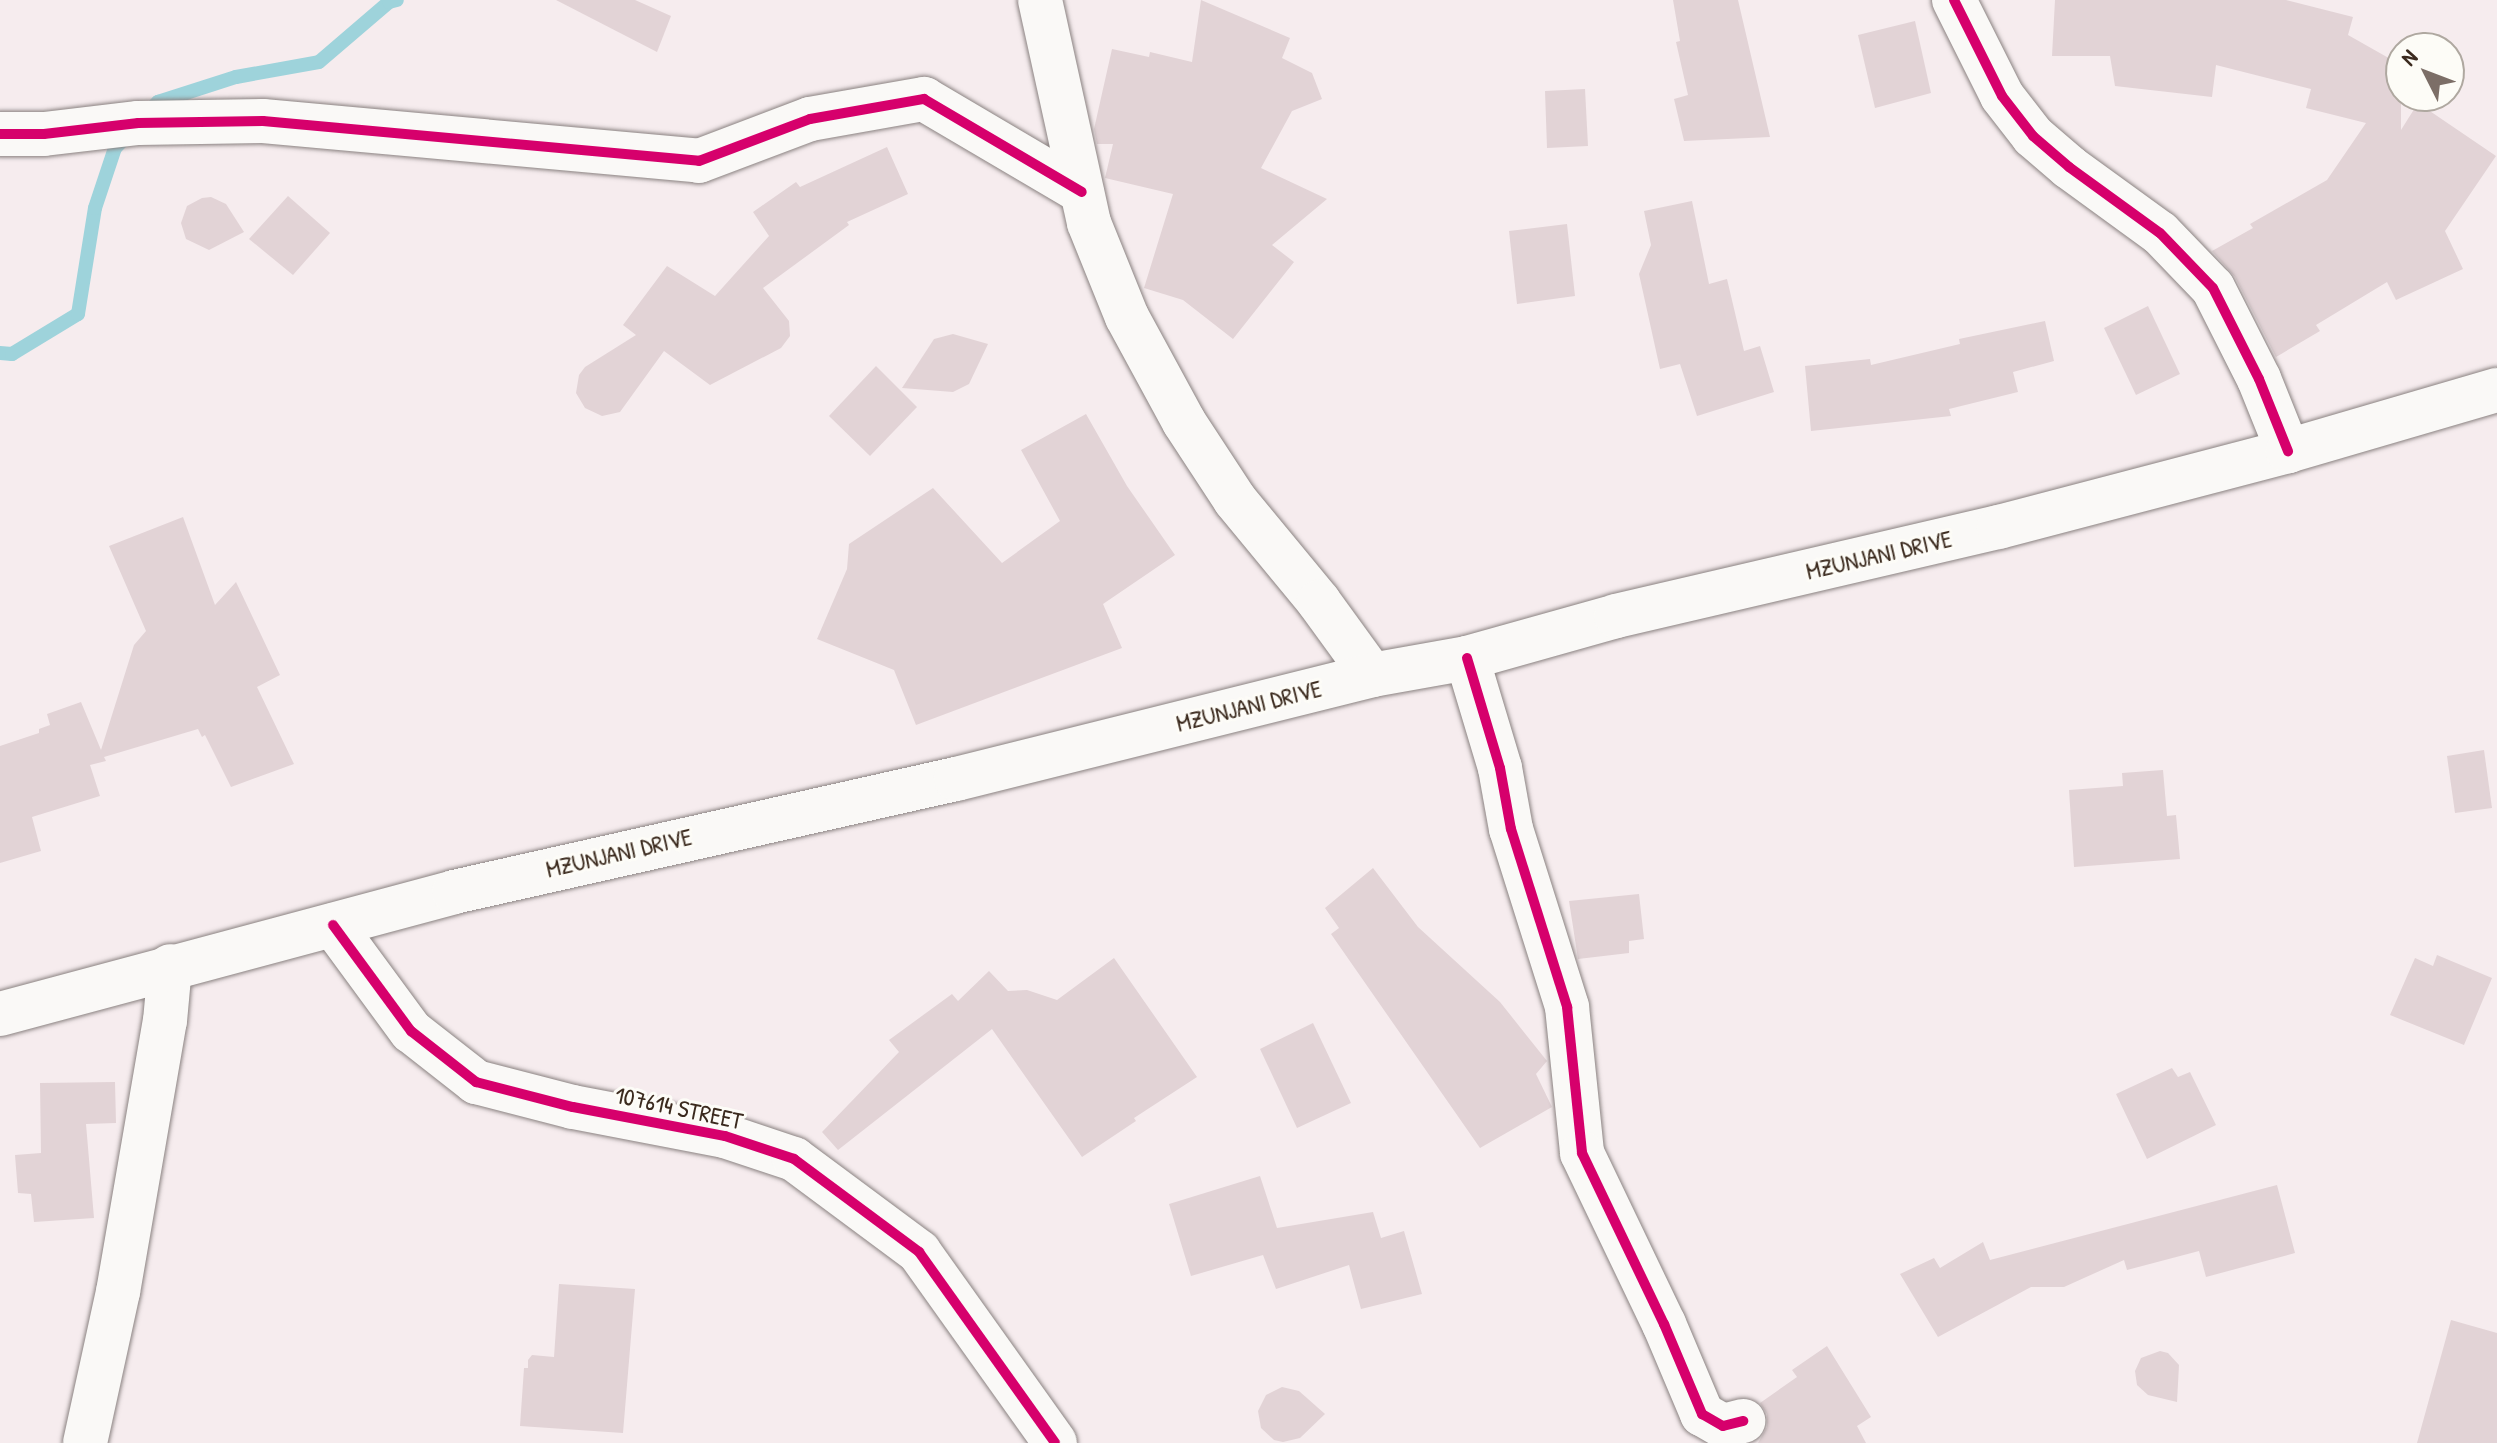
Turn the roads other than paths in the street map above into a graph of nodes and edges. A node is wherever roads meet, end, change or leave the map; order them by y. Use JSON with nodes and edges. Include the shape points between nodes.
{"nodes":[{"id":1,"x":1040,"y":0,"type":"edge"},
{"id":2,"x":1954,"y":0,"type":"edge"},
{"id":3,"x":0,"y":134,"type":"edge"},
{"id":4,"x":1082,"y":192,"type":"junction"},
{"id":5,"x":2497,"y":390,"type":"edge"},
{"id":6,"x":2288,"y":451,"type":"junction"},
{"id":7,"x":1467,"y":658,"type":"junction"},
{"id":8,"x":1372,"y":675,"type":"junction"},
{"id":9,"x":333,"y":925,"type":"junction"},
{"id":10,"x":170,"y":966,"type":"junction"},
{"id":11,"x":0,"y":1014,"type":"edge"},
{"id":12,"x":1743,"y":1421,"type":"dead end"},
{"id":13,"x":85,"y":1443,"type":"edge"},
{"id":14,"x":1055,"y":1443,"type":"edge"}],
"edges":[{"from":1,"to":4,"type":"street"},
{"from":2,"to":6,"type":"street","via":[[2002,96],[2033,136],[2160,233],[2213,288]]},
{"from":3,"to":4,"type":"street","via":[[138,123],[263,121],[699,161],[810,119],[924,99]]},
{"from":4,"to":8,"type":"street","via":[[1127,317],[1184,422],[1235,500]]},
{"from":5,"to":6,"type":"street","name":"MZUNJANI DRIVE"},
{"from":6,"to":7,"type":"street","name":"MZUNJANI DRIVE","via":[[1999,527],[1616,616]]},
{"from":7,"to":8,"type":"street","name":"MZUNJANI DRIVE"},
{"from":7,"to":12,"type":"street","via":[[1500,768],[1511,829],[1567,1007],[1582,1153],[1702,1414],[1723,1426]]},
{"from":8,"to":9,"type":"street","name":"MZUNJANI DRIVE"},
{"from":9,"to":10,"type":"street","name":"MZUNJANI DRIVE"},
{"from":9,"to":14,"type":"street","name":"107614 STREET","via":[[411,1031],[476,1082],[725,1136],[794,1159],[919,1252]]},
{"from":10,"to":11,"type":"street","name":"MZUNJANI DRIVE"},
{"from":10,"to":13,"type":"street","via":[[118,1292]]}]}
